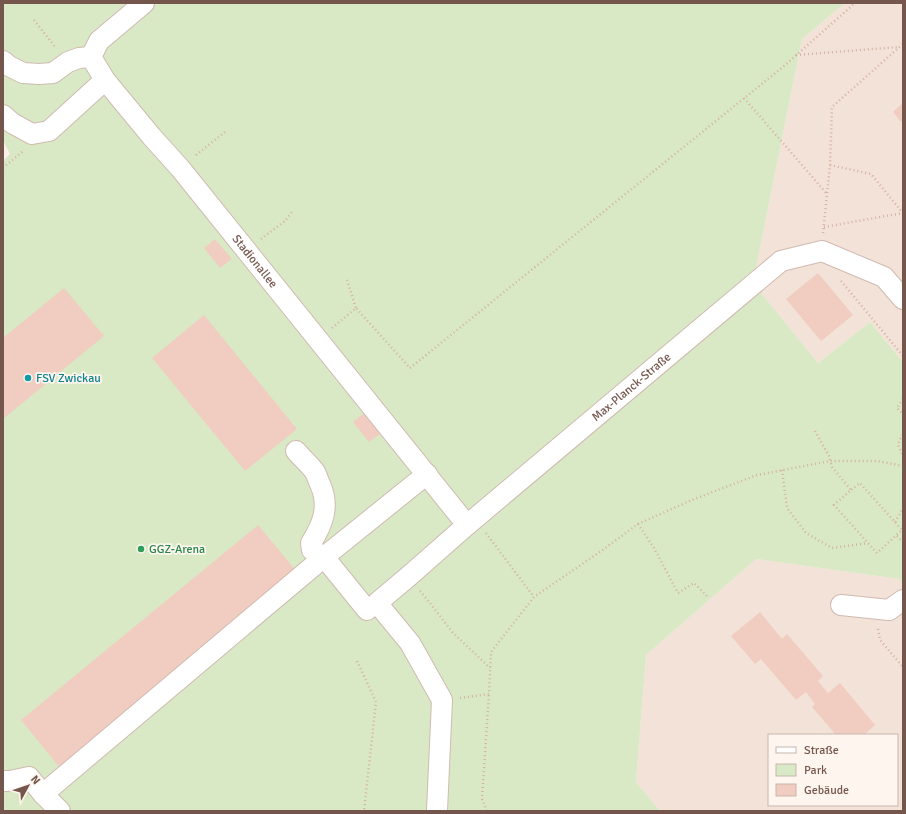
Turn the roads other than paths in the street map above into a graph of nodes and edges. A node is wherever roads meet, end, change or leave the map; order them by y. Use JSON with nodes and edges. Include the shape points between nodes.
{"nodes":[{"id":1,"x":144,"y":3,"type":"edge"},
{"id":2,"x":91,"y":56,"type":"junction"},
{"id":3,"x":3,"y":61,"type":"edge"},
{"id":4,"x":105,"y":80,"type":"junction"},
{"id":5,"x":3,"y":115,"type":"edge"},
{"id":6,"x":903,"y":299,"type":"edge"},
{"id":7,"x":296,"y":451,"type":"dead end"},
{"id":8,"x":427,"y":474,"type":"junction"},
{"id":9,"x":467,"y":525,"type":"junction"},
{"id":10,"x":324,"y":557,"type":"junction"},
{"id":11,"x":903,"y":600,"type":"edge"},
{"id":12,"x":841,"y":605,"type":"dead end"},
{"id":13,"x":372,"y":606,"type":"junction"},
{"id":14,"x":3,"y":781,"type":"edge"},
{"id":15,"x":43,"y":794,"type":"junction"},
{"id":16,"x":60,"y":811,"type":"edge"},
{"id":17,"x":437,"y":811,"type":"edge"}],
"edges":[{"from":1,"to":2,"type":"street","via":[[99,41]]},
{"from":2,"to":3,"type":"street","via":[[68,62],[53,73],[39,74],[23,73]]},
{"from":2,"to":4,"type":"street","name":"Stadionallee"},
{"from":4,"to":5,"type":"street","via":[[49,131],[32,134]]},
{"from":4,"to":8,"type":"street","name":"Stadionallee","via":[[180,168]]},
{"from":6,"to":9,"type":"street","name":"Max-Planck-Straße","via":[[884,277],[822,251],[781,261]]},
{"from":7,"to":10,"type":"street","via":[[315,473],[322,489],[324,516],[311,543],[312,550]]},
{"from":8,"to":9,"type":"street","name":"Stadionallee"},
{"from":8,"to":10,"type":"street"},
{"from":9,"to":13,"type":"street","name":"Max-Planck-Straße"},
{"from":10,"to":13,"type":"street"},
{"from":10,"to":15,"type":"street"},
{"from":11,"to":12,"type":"street","via":[[889,610]]},
{"from":13,"to":17,"type":"street","via":[[410,643],[442,700]]},
{"from":14,"to":15,"type":"street","via":[[29,777]]},
{"from":15,"to":16,"type":"street"}]}
